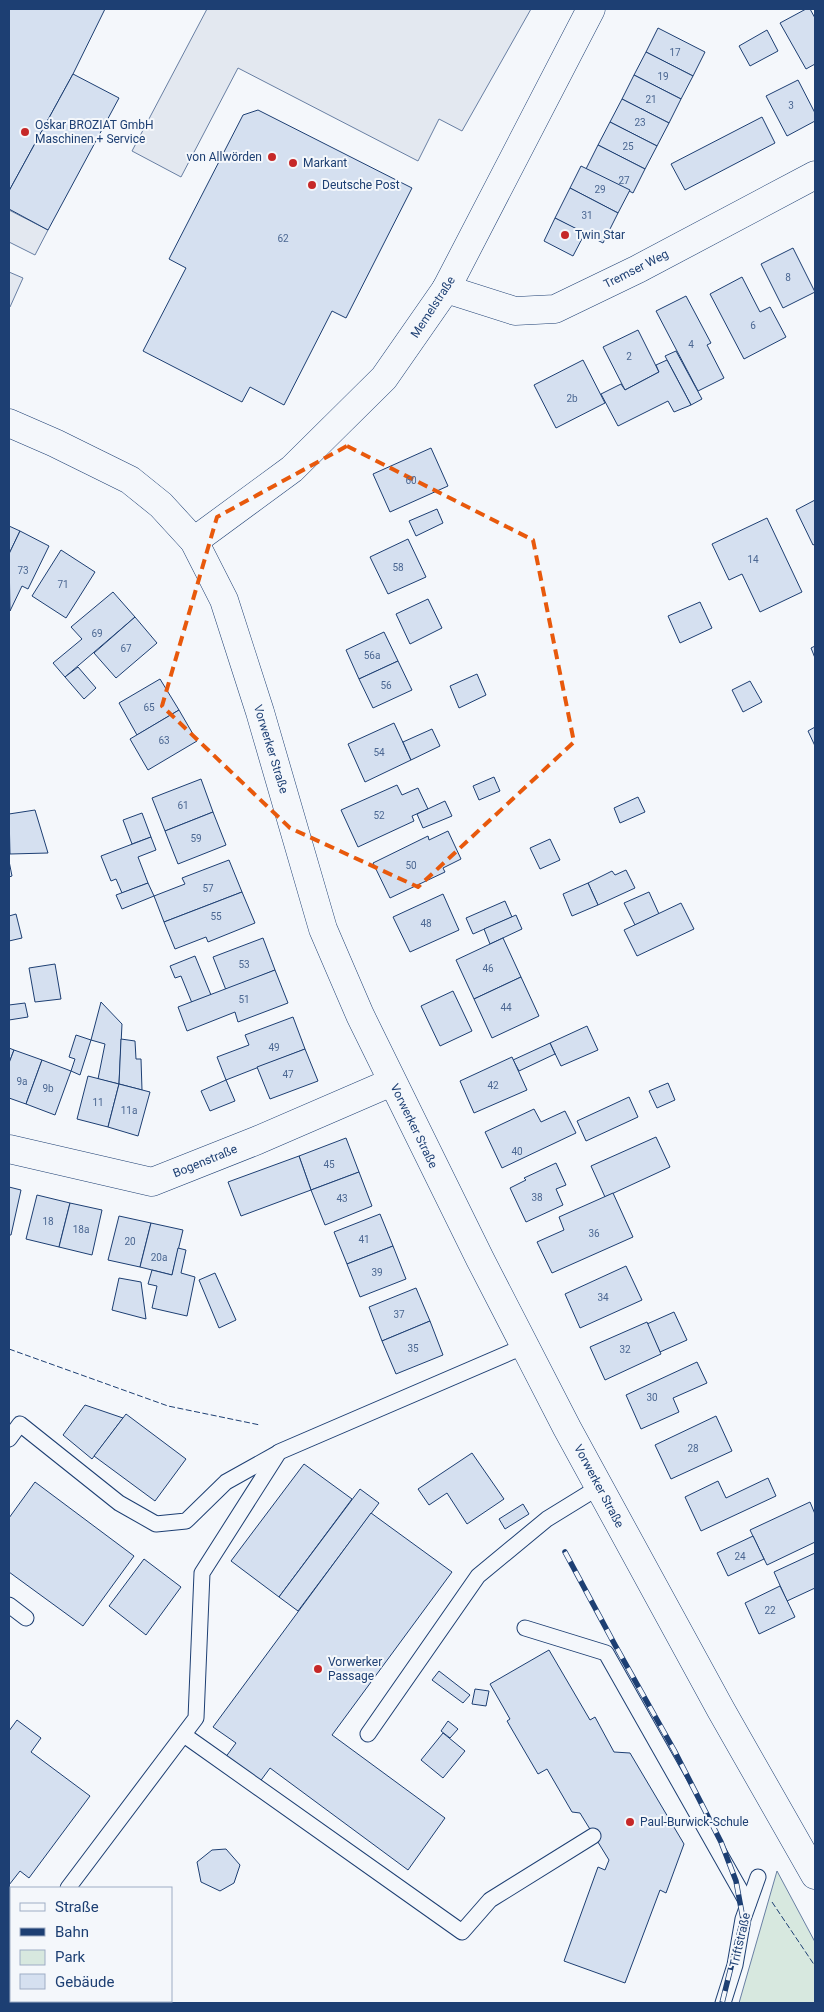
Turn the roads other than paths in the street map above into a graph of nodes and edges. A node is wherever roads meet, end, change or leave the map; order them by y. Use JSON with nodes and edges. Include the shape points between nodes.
{"nodes":[{"id":1,"x":591,"y":9,"type":"edge"},
{"id":2,"x":815,"y":175,"type":"edge"},
{"id":3,"x":446,"y":289,"type":"junction"},
{"id":4,"x":9,"y":423,"type":"edge"},
{"id":5,"x":194,"y":541,"type":"junction"},
{"id":6,"x":392,"y":1082,"type":"junction"},
{"id":7,"x":9,"y":1149,"type":"edge"},
{"id":8,"x":525,"y":1346,"type":"junction"},
{"id":9,"x":14,"y":1419,"type":"edge"},
{"id":10,"x":9,"y":1439,"type":"edge"},
{"id":11,"x":279,"y":1452,"type":"junction"},
{"id":12,"x":599,"y":1487,"type":"junction"},
{"id":13,"x":9,"y":1604,"type":"edge"},
{"id":14,"x":26,"y":1618,"type":"dead end"},
{"id":15,"x":525,"y":1628,"type":"dead end"},
{"id":16,"x":368,"y":1734,"type":"dead end"},
{"id":17,"x":184,"y":1735,"type":"junction"},
{"id":18,"x":593,"y":1836,"type":"dead end"},
{"id":19,"x":815,"y":1875,"type":"edge"},
{"id":20,"x":758,"y":1877,"type":"dead end"},
{"id":21,"x":69,"y":1887,"type":"edge"},
{"id":22,"x":748,"y":1904,"type":"junction"},
{"id":23,"x":723,"y":2003,"type":"edge"}],
"edges":[{"from":1,"to":3,"type":"street","name":"Memelstraße"},
{"from":2,"to":3,"type":"street","name":"Tremser Weg","via":[[555,309],[515,311]]},
{"from":3,"to":5,"type":"street","name":"Memelstraße","via":[[384,378],[292,469]]},
{"from":4,"to":5,"type":"street","name":"Vorwerker Straße","via":[[130,480],[161,505]]},
{"from":5,"to":6,"type":"street","name":"Vorwerker Straße","via":[[224,600],[323,929]]},
{"from":6,"to":7,"type":"street","name":"Bogenstraße","via":[[152,1182]]},
{"from":6,"to":8,"type":"street","name":"Vorwerker Straße"},
{"from":8,"to":11,"type":"lane"},
{"from":8,"to":12,"type":"street","name":"Vorwerker Straße"},
{"from":9,"to":10,"type":"lane"},
{"from":9,"to":11,"type":"lane","via":[[119,1503],[156,1524],[186,1521],[226,1482]]},
{"from":11,"to":17,"type":"lane","via":[[202,1573],[196,1718]]},
{"from":12,"to":16,"type":"lane","via":[[547,1519],[478,1576]]},
{"from":12,"to":19,"type":"street","name":"Vorwerker Straße"},
{"from":13,"to":14,"type":"lane"},
{"from":15,"to":22,"type":"lane","via":[[606,1653]]},
{"from":17,"to":18,"type":"lane","via":[[462,1932],[490,1900]]},
{"from":17,"to":21,"type":"lane"},
{"from":20,"to":22,"type":"lane","name":"Triftstraße"},
{"from":22,"to":23,"type":"lane","name":"Triftstraße"}]}
